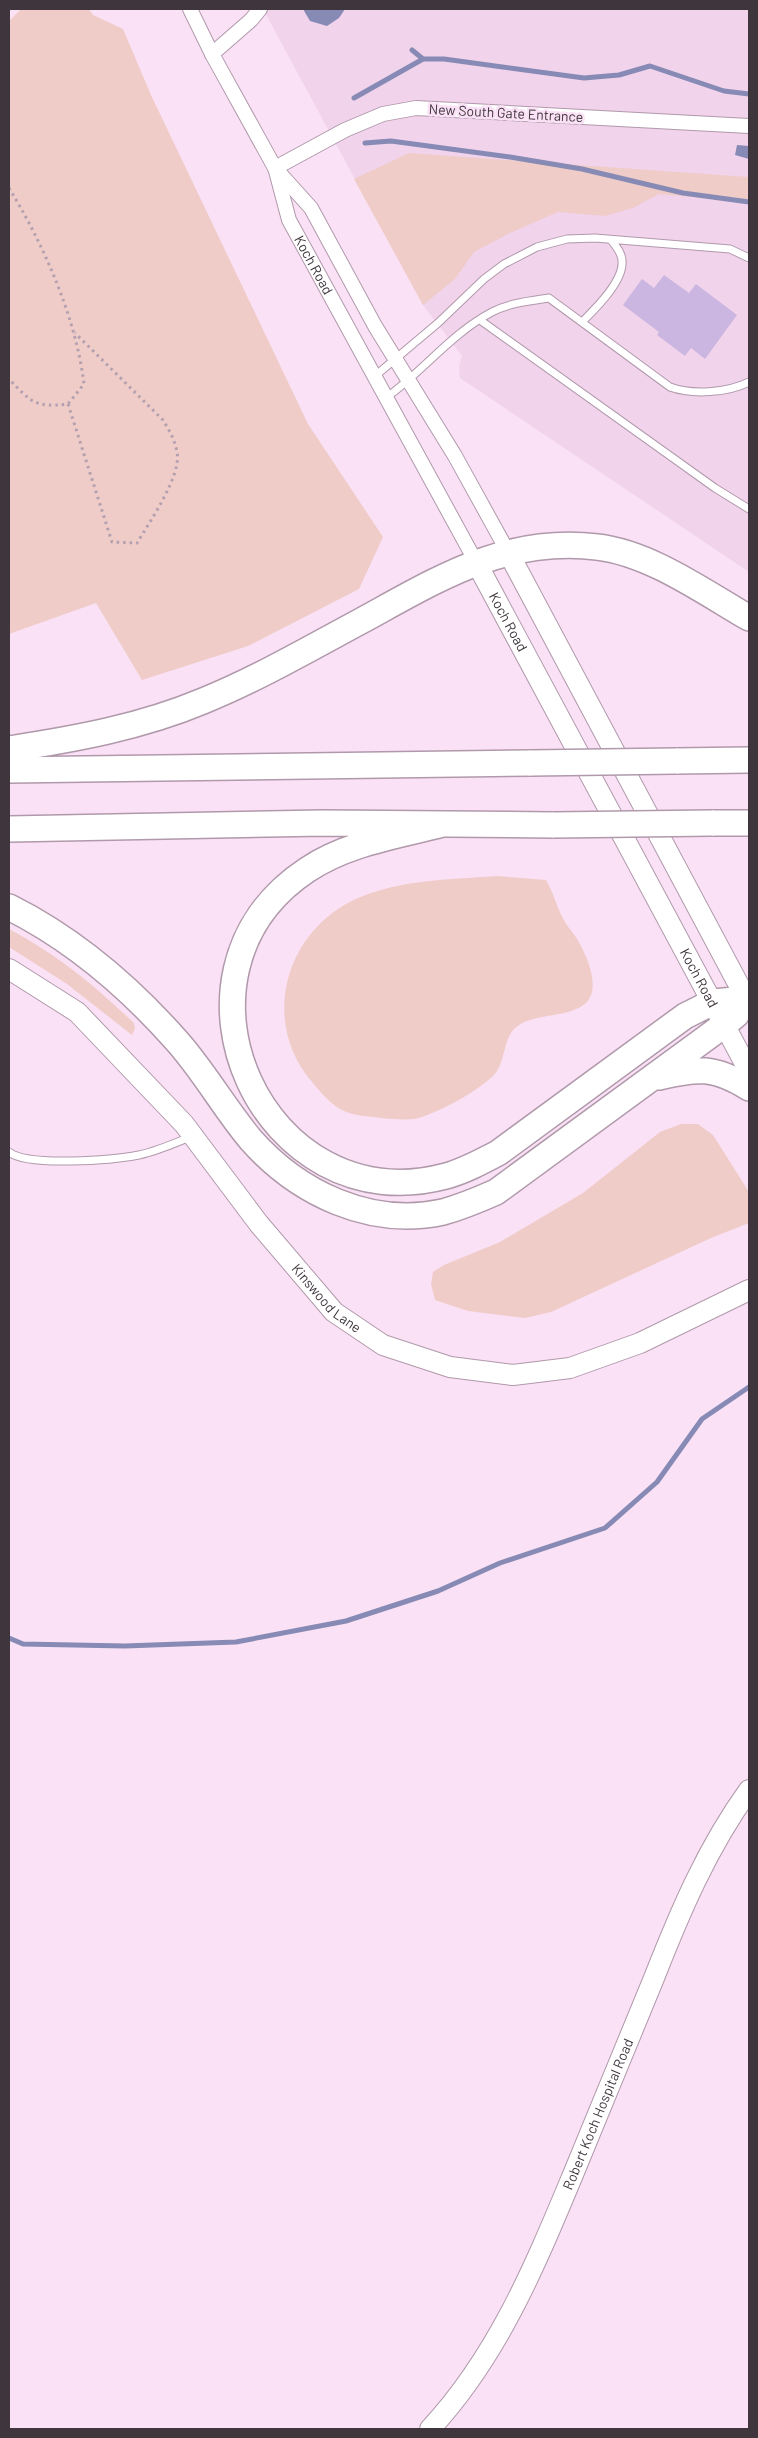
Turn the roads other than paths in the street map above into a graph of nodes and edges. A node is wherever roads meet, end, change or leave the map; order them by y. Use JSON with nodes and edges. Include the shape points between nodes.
{"nodes":[{"id":1,"x":190,"y":9,"type":"edge"},
{"id":2,"x":260,"y":9,"type":"edge"},
{"id":3,"x":212,"y":54,"type":"junction"},
{"id":4,"x":749,"y":126,"type":"edge"},
{"id":5,"x":276,"y":168,"type":"junction"},
{"id":6,"x":611,"y":240,"type":"junction"},
{"id":7,"x":749,"y":258,"type":"edge"},
{"id":8,"x":480,"y":320,"type":"junction"},
{"id":9,"x":582,"y":322,"type":"junction"},
{"id":10,"x":396,"y":360,"type":"junction"},
{"id":11,"x":375,"y":376,"type":"junction"},
{"id":12,"x":409,"y":381,"type":"junction"},
{"id":13,"x":749,"y":382,"type":"edge"},
{"id":14,"x":387,"y":397,"type":"junction"},
{"id":15,"x":749,"y":508,"type":"edge"},
{"id":16,"x":508,"y":552,"type":"junction"},
{"id":17,"x":476,"y":562,"type":"junction"},
{"id":18,"x":749,"y":618,"type":"edge"},
{"id":19,"x":9,"y":749,"type":"edge"},
{"id":20,"x":749,"y":760,"type":"edge"},
{"id":21,"x":9,"y":770,"type":"edge"},
{"id":22,"x":749,"y":823,"type":"edge"},
{"id":23,"x":443,"y":824,"type":"junction"},
{"id":24,"x":653,"y":824,"type":"junction"},
{"id":25,"x":9,"y":829,"type":"edge"},
{"id":26,"x":9,"y":908,"type":"edge"},
{"id":27,"x":9,"y":969,"type":"edge"},
{"id":28,"x":712,"y":1002,"type":"junction"},
{"id":29,"x":748,"y":1002,"type":"edge"},
{"id":30,"x":724,"y":1025,"type":"junction"},
{"id":31,"x":749,"y":1072,"type":"edge"},
{"id":32,"x":650,"y":1079,"type":"junction"},
{"id":33,"x":749,"y":1088,"type":"edge"},
{"id":34,"x":193,"y":1136,"type":"junction"},
{"id":35,"x":9,"y":1152,"type":"edge"},
{"id":36,"x":749,"y":1290,"type":"edge"},
{"id":37,"x":749,"y":1790,"type":"edge"},
{"id":38,"x":430,"y":2429,"type":"edge"}],
"edges":[{"from":1,"to":3,"type":"street","name":"Koch Road"},
{"from":2,"to":3,"type":"street"},
{"from":3,"to":5,"type":"street","name":"Koch Road"},
{"from":4,"to":5,"type":"street","name":"New South Gate Entrance","via":[[416,108],[383,114],[345,130]]},
{"from":5,"to":10,"type":"street","name":"Koch Road","via":[[311,208]]},
{"from":5,"to":11,"type":"street","name":"Koch Road","via":[[289,220]]},
{"from":6,"to":7,"type":"lane","via":[[730,249]]},
{"from":6,"to":9,"type":"lane","via":[[622,260],[621,272],[598,306]]},
{"from":6,"to":10,"type":"lane","via":[[567,239],[537,247],[504,264]]},
{"from":8,"to":9,"type":"lane","via":[[518,303],[549,298]]},
{"from":8,"to":12,"type":"lane","via":[[462,332]]},
{"from":8,"to":15,"type":"lane","via":[[708,483]]},
{"from":9,"to":13,"type":"lane","via":[[670,387],[682,392],[741,386]]},
{"from":10,"to":11,"type":"lane"},
{"from":10,"to":12,"type":"street","name":"Koch Road"},
{"from":11,"to":14,"type":"street","name":"Koch Road"},
{"from":12,"to":14,"type":"lane"},
{"from":12,"to":16,"type":"street","name":"Koch Road"},
{"from":14,"to":17,"type":"street","name":"Koch Road"},
{"from":16,"to":17,"type":"highway"},
{"from":16,"to":18,"type":"highway","via":[[522,548],[574,545],[620,552],[643,560]]},
{"from":16,"to":24,"type":"street","name":"Koch Road"},
{"from":17,"to":19,"type":"highway","via":[[432,581],[294,657],[204,701],[121,728]]},
{"from":17,"to":28,"type":"street","name":"Koch Road"},
{"from":20,"to":21,"type":"highway","bridge":true},
{"from":22,"to":24,"type":"highway","bridge":true},
{"from":23,"to":24,"type":"highway","bridge":true},
{"from":23,"to":25,"type":"highway"},
{"from":23,"to":28,"type":"highway","via":[[355,847],[306,870],[270,903],[246,942],[232,992],[236,1042],[244,1070],[254,1094],[268,1114],[306,1152],[358,1176],[386,1181],[415,1181],[469,1168],[498,1153],[684,1016]]},
{"from":24,"to":29,"type":"street","name":"Koch Road"},
{"from":26,"to":32,"type":"highway","via":[[80,951],[142,1003],[177,1041],[250,1139],[275,1165],[301,1185],[351,1206],[408,1216],[442,1212],[470,1204],[496,1192]]},
{"from":27,"to":34,"type":"street","name":"Kinswood Lane","via":[[77,1012]]},
{"from":28,"to":29,"type":"highway"},
{"from":28,"to":30,"type":"street","name":"Koch Road"},
{"from":29,"to":30,"type":"highway"},
{"from":30,"to":31,"type":"street","name":"Koch Road"},
{"from":30,"to":32,"type":"highway"},
{"from":32,"to":33,"type":"highway","via":[[691,1070],[712,1071],[732,1077]]},
{"from":34,"to":35,"type":"lane","via":[[137,1155],[53,1162],[25,1160]]},
{"from":34,"to":36,"type":"street","name":"Kinswood Lane","via":[[259,1224],[334,1312],[383,1345],[450,1367],[513,1375],[570,1368],[640,1343]]},
{"from":37,"to":38,"type":"street","name":"Robert Koch Hospital Road","via":[[717,1838],[679,1916],[525,2287],[486,2358]]}]}
